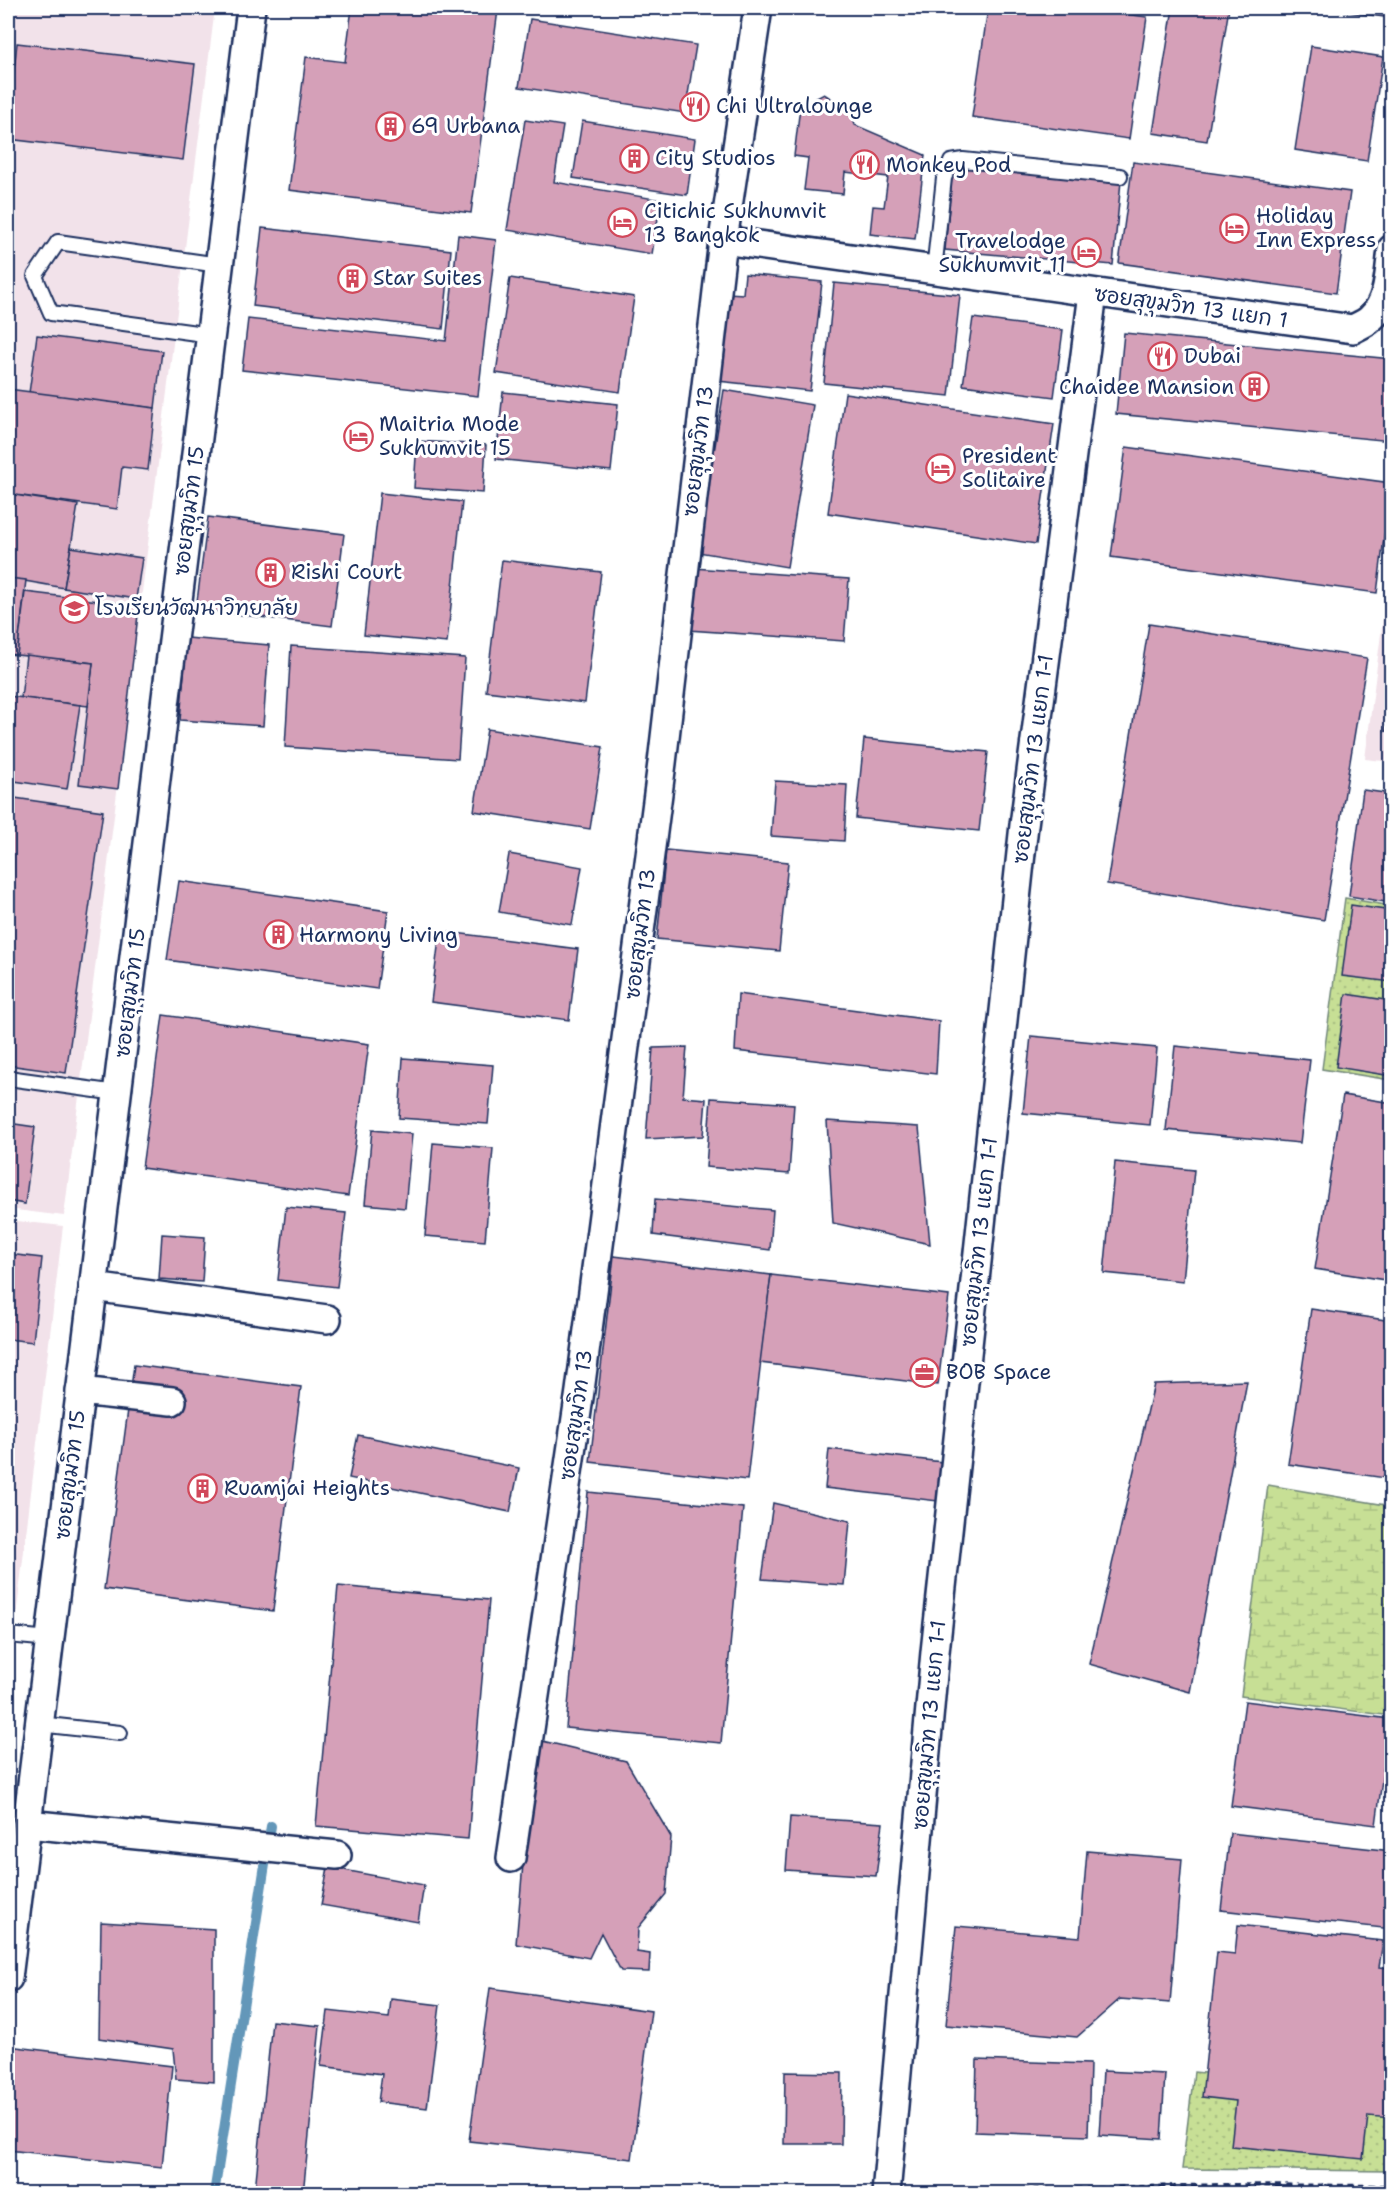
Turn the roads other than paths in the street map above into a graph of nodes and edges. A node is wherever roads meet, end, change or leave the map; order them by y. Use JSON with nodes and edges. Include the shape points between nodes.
{"nodes":[{"id":1,"x":251,"y":8,"type":"edge"},
{"id":2,"x":758,"y":8,"type":"edge"},
{"id":3,"x":1120,"y":176,"type":"dead end"},
{"id":4,"x":723,"y":240,"type":"junction"},
{"id":5,"x":1392,"y":249,"type":"edge"},
{"id":6,"x":219,"y":265,"type":"junction"},
{"id":7,"x":934,"y":271,"type":"junction"},
{"id":8,"x":1389,"y":286,"type":"edge"},
{"id":9,"x":1093,"y":293,"type":"junction"},
{"id":10,"x":211,"y":335,"type":"junction"},
{"id":11,"x":8,"y":1078,"type":"edge"},
{"id":12,"x":117,"y":1093,"type":"junction"},
{"id":13,"x":93,"y":1287,"type":"junction"},
{"id":14,"x":327,"y":1319,"type":"dead end"},
{"id":15,"x":80,"y":1391,"type":"junction"},
{"id":16,"x":172,"y":1401,"type":"dead end"},
{"id":17,"x":8,"y":1635,"type":"edge"},
{"id":18,"x":50,"y":1640,"type":"junction"},
{"id":19,"x":39,"y":1724,"type":"junction"},
{"id":20,"x":120,"y":1733,"type":"dead end"},
{"id":21,"x":21,"y":1806,"type":"edge"},
{"id":22,"x":337,"y":1855,"type":"dead end"},
{"id":23,"x":511,"y":1858,"type":"dead end"},
{"id":24,"x":11,"y":1913,"type":"edge"},
{"id":25,"x":8,"y":1978,"type":"edge"},
{"id":26,"x":886,"y":2193,"type":"edge"}],
"edges":[{"from":1,"to":6,"type":"street","name":"ซอยสุขุมวิท 15"},
{"from":2,"to":4,"type":"street","name":"ซอยสุขุมวิท 13"},
{"from":3,"to":7,"type":"lane","via":[[951,162],[944,178]]},
{"from":4,"to":7,"type":"street","name":"ซอยสุขุมวิท 13 แยก 1"},
{"from":4,"to":23,"type":"street","name":"ซอยสุขุมวิท 13","via":[[662,763],[585,1356],[526,1792]]},
{"from":5,"to":8,"type":"street","name":"ซอยสุขุมวิท 13 แยก 1"},
{"from":6,"to":10,"type":"street","name":"ซอยสุขุมวิท 15"},
{"from":6,"to":10,"type":"lane","via":[[58,242],[35,276],[51,313]]},
{"from":7,"to":9,"type":"street","name":"ซอยสุขุมวิท 13 แยก 1"},
{"from":8,"to":9,"type":"street","name":"ซอยสุขุมวิท 13 แยก 1","via":[[1371,319],[1353,329]]},
{"from":9,"to":26,"type":"street","name":"ซอยสุขุมวิท 13 แยก 1-1","via":[[1023,837],[935,1652]]},
{"from":10,"to":12,"type":"street","name":"ซอยสุขุมวิท 15"},
{"from":11,"to":12,"type":"lane"},
{"from":12,"to":13,"type":"street","name":"ซอยสุขุมวิท 15"},
{"from":13,"to":14,"type":"street"},
{"from":13,"to":15,"type":"street","name":"ซอยสุขุมวิท 15"},
{"from":15,"to":16,"type":"street"},
{"from":15,"to":18,"type":"street","name":"ซอยสุขุมวิท 15"},
{"from":17,"to":18,"type":"lane"},
{"from":18,"to":19,"type":"street","name":"ซอยสุขุมวิท 15"},
{"from":19,"to":20,"type":"lane"},
{"from":19,"to":21,"type":"street","name":"ซอยสุขุมวิท 15"},
{"from":21,"to":22,"type":"street"},
{"from":21,"to":24,"type":"street","name":"ซอยสุขุมวิท 15"},
{"from":24,"to":25,"type":"street","name":"ซอยสุขุมวิท 15"}]}
